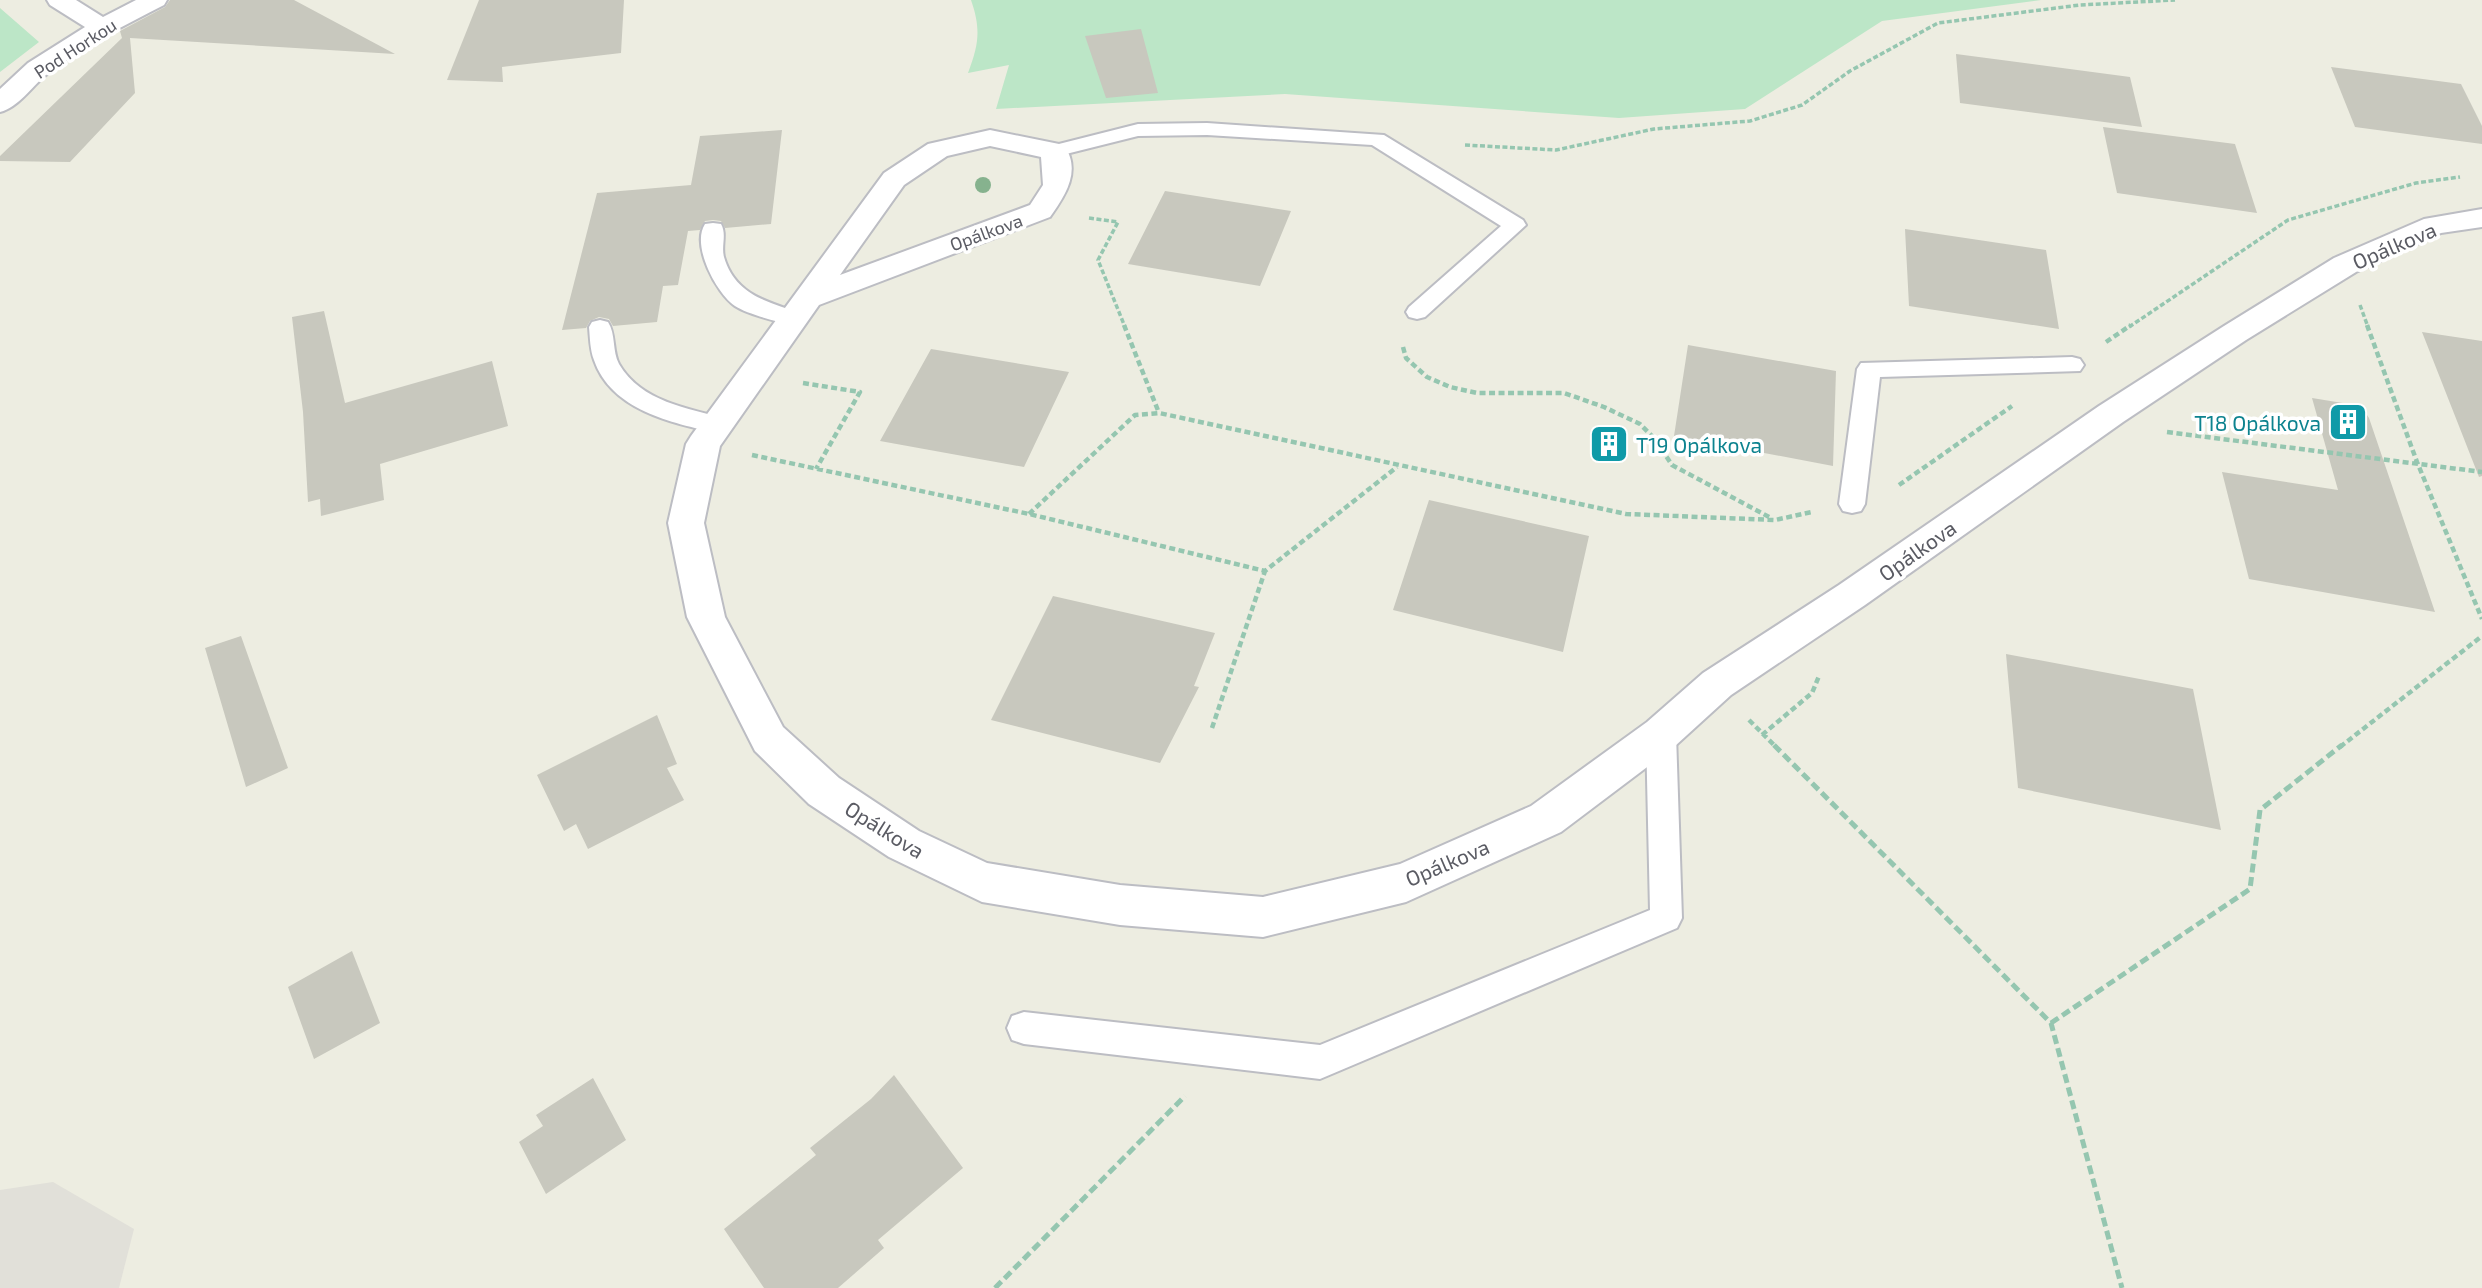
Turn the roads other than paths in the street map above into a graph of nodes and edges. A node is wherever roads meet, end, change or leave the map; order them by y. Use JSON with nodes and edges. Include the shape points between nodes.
{"nodes":[{"id":1,"x":59,"y":0,"type":"edge"},
{"id":2,"x":155,"y":0,"type":"edge"},
{"id":3,"x":102,"y":27,"type":"junction"},
{"id":4,"x":0,"y":104,"type":"edge"},
{"id":5,"x":1055,"y":151,"type":"junction"},
{"id":6,"x":2482,"y":218,"type":"edge"},
{"id":7,"x":713,"y":229,"type":"dead end"},
{"id":8,"x":799,"y":308,"type":"junction"},
{"id":9,"x":1417,"y":312,"type":"dead end"},
{"id":10,"x":600,"y":327,"type":"dead end"},
{"id":11,"x":2072,"y":365,"type":"road end"},
{"id":12,"x":710,"y":435,"type":"junction"},
{"id":13,"x":1852,"y":504,"type":"road end"},
{"id":14,"x":1661,"y":733,"type":"junction"},
{"id":15,"x":1024,"y":1028,"type":"dead end"}],
"edges":[{"from":1,"to":3,"type":"street"},
{"from":2,"to":3,"type":"street","name":"Pod Horkou"},
{"from":3,"to":4,"type":"street","name":"Pod Horkou","via":[[37,69]]},
{"from":5,"to":8,"type":"street","name":"Opálkova","via":[[1057,185],[1040,211]]},
{"from":5,"to":8,"type":"street","name":"Opálkova","via":[[990,138],[937,150],[894,178]]},
{"from":5,"to":9,"type":"lane","via":[[1139,131],[1208,129],[1377,139],[1515,225]]},
{"from":6,"to":14,"type":"street","name":"Opálkova","via":[[2434,225],[2345,265],[2235,333],[1717,684]]},
{"from":7,"to":8,"type":"lane","via":[[713,256],[743,301]]},
{"from":8,"to":12,"type":"street","name":"Opálkova"},
{"from":10,"to":12,"type":"lane","via":[[606,363],[630,394]]},
{"from":11,"to":13,"type":"lane","via":[[1869,369]]},
{"from":12,"to":14,"type":"street","name":"Opálkova","via":[[686,523],[706,617],[769,738],[824,791],[904,844],[982,882],[1120,905],[1263,917],[1406,881],[1546,819]]},
{"from":14,"to":15,"type":"lane","via":[[1666,918],[1320,1062]]}]}
